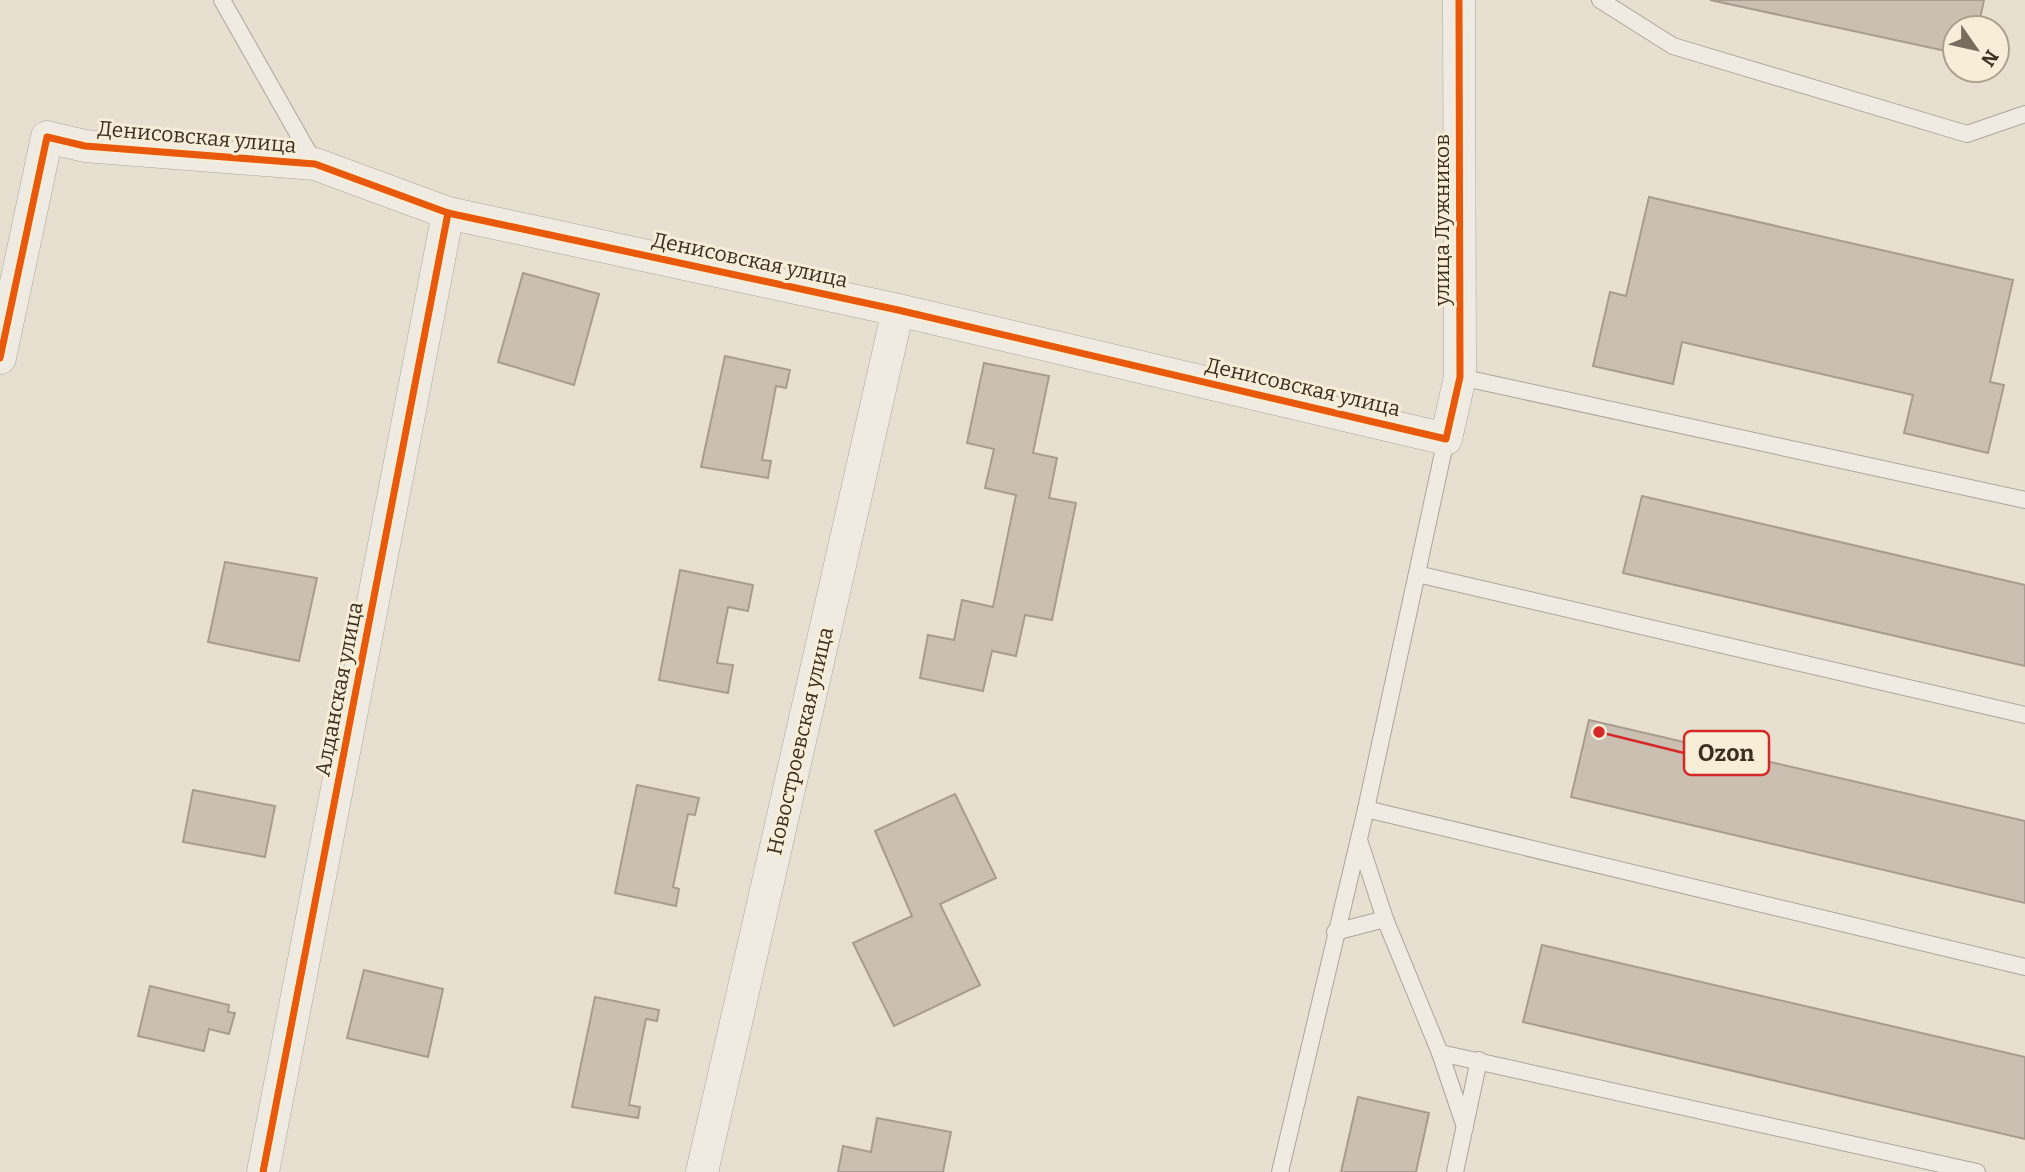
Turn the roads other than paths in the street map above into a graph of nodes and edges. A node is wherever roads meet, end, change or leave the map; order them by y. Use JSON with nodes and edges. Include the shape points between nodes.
{"nodes":[{"id":1,"x":222,"y":0,"type":"edge"},
{"id":2,"x":1459,"y":0,"type":"edge"},
{"id":3,"x":1600,"y":0,"type":"edge"},
{"id":4,"x":2025,"y":114,"type":"edge"},
{"id":5,"x":315,"y":164,"type":"junction"},
{"id":6,"x":448,"y":213,"type":"junction"},
{"id":7,"x":898,"y":310,"type":"junction"},
{"id":8,"x":0,"y":358,"type":"edge"},
{"id":9,"x":1460,"y":377,"type":"junction"},
{"id":10,"x":1446,"y":439,"type":"junction"},
{"id":11,"x":2025,"y":500,"type":"edge"},
{"id":12,"x":1418,"y":573,"type":"junction"},
{"id":13,"x":2025,"y":715,"type":"edge"},
{"id":14,"x":1366,"y":809,"type":"junction"},
{"id":15,"x":1359,"y":840,"type":"junction"},
{"id":16,"x":1385,"y":919,"type":"junction"},
{"id":17,"x":1335,"y":932,"type":"junction"},
{"id":18,"x":2025,"y":967,"type":"edge"},
{"id":19,"x":1440,"y":1053,"type":"junction"},
{"id":20,"x":1479,"y":1060,"type":"junction"},
{"id":21,"x":1465,"y":1127,"type":"junction"},
{"id":22,"x":263,"y":1172,"type":"edge"},
{"id":23,"x":702,"y":1172,"type":"edge"},
{"id":24,"x":1280,"y":1172,"type":"edge"},
{"id":25,"x":1455,"y":1172,"type":"edge"},
{"id":26,"x":1977,"y":1172,"type":"edge"}],
"edges":[{"from":1,"to":5,"type":"lane"},
{"from":2,"to":9,"type":"street","name":"улица Лужников"},
{"from":3,"to":4,"type":"lane","via":[[1673,46],[1966,134]]},
{"from":5,"to":6,"type":"street","name":"Денисовская улица"},
{"from":5,"to":8,"type":"street","name":"Денисовская улица","via":[[85,146],[47,137]]},
{"from":6,"to":7,"type":"street","name":"Денисовская улица"},
{"from":6,"to":22,"type":"street","name":"Алданская улица"},
{"from":7,"to":10,"type":"street","name":"Денисовская улица"},
{"from":7,"to":23,"type":"street","name":"Новостроевская улица"},
{"from":9,"to":10,"type":"street","name":"улица Лужников"},
{"from":9,"to":11,"type":"lane"},
{"from":10,"to":12,"type":"lane"},
{"from":12,"to":13,"type":"lane"},
{"from":12,"to":14,"type":"lane"},
{"from":14,"to":15,"type":"lane"},
{"from":14,"to":18,"type":"lane"},
{"from":15,"to":16,"type":"lane"},
{"from":15,"to":17,"type":"lane"},
{"from":16,"to":17,"type":"lane"},
{"from":16,"to":19,"type":"lane"},
{"from":17,"to":24,"type":"lane"},
{"from":19,"to":20,"type":"lane"},
{"from":19,"to":21,"type":"lane"},
{"from":20,"to":21,"type":"lane"},
{"from":20,"to":26,"type":"lane"},
{"from":21,"to":25,"type":"lane"}]}
